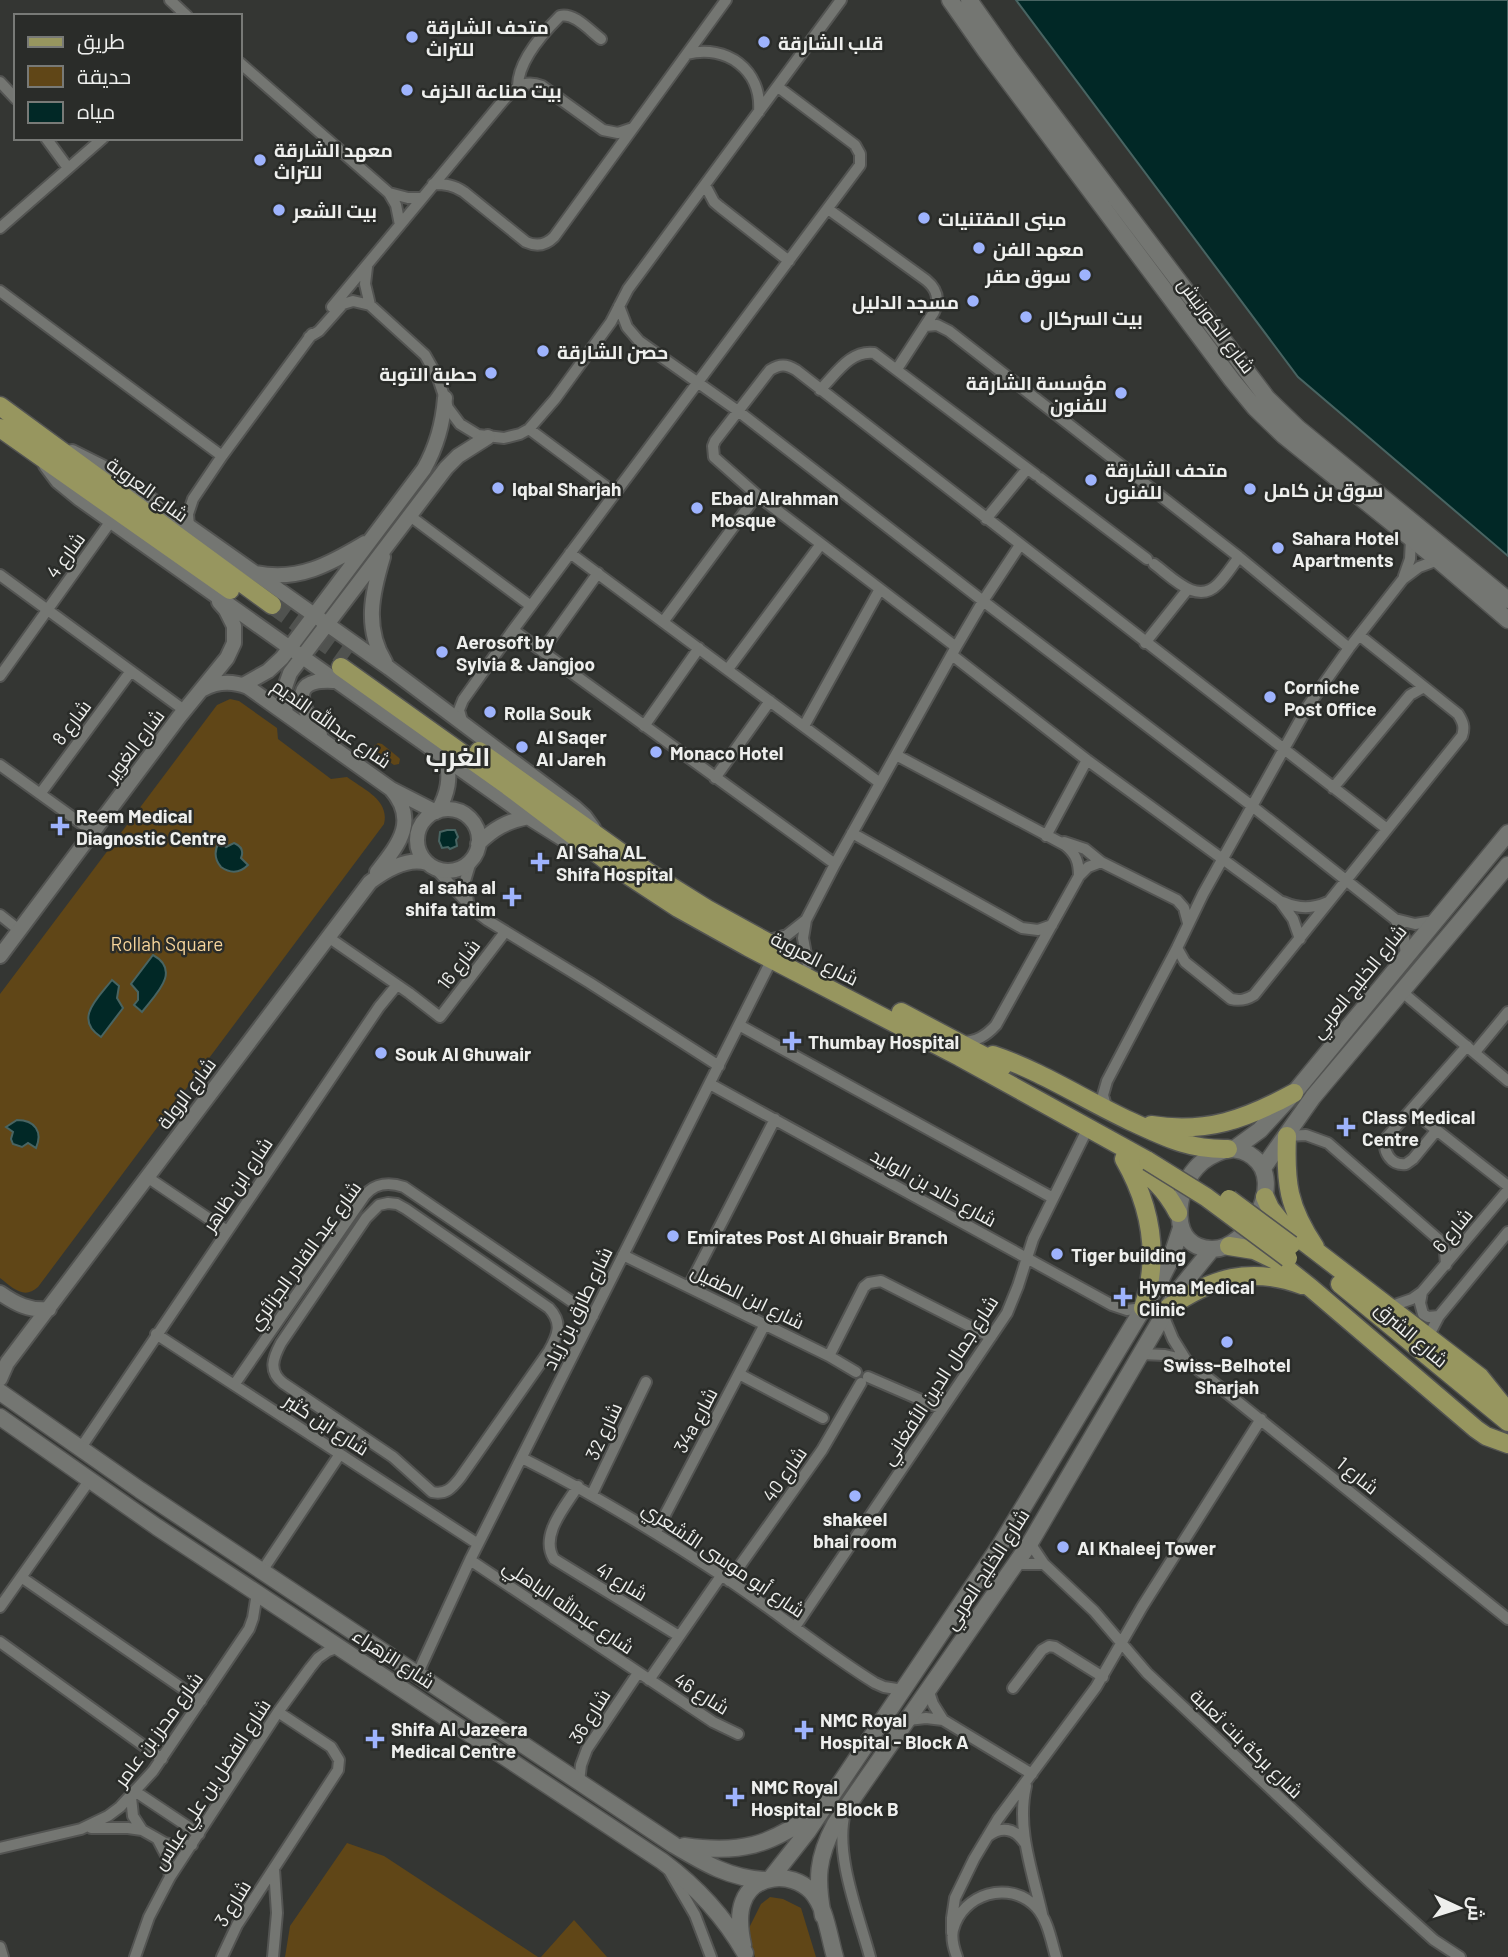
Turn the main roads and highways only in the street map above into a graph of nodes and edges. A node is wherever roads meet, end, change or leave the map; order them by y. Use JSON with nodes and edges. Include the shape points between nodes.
{"nodes":[{"id":1,"x":950,"y":0,"type":"edge"},
{"id":2,"x":969,"y":0,"type":"edge"},
{"id":3,"x":0,"y":406,"type":"edge"},
{"id":4,"x":0,"y":428,"type":"edge"},
{"id":5,"x":46,"y":451,"type":"junction"},
{"id":6,"x":1508,"y":600,"type":"edge"},
{"id":7,"x":270,"y":610,"type":"tunnel mouth"},
{"id":8,"x":1508,"y":620,"type":"edge"},
{"id":9,"x":342,"y":669,"type":"tunnel mouth"},
{"id":10,"x":1508,"y":833,"type":"edge"},
{"id":11,"x":593,"y":842,"type":"junction"},
{"id":12,"x":1508,"y":864,"type":"edge"},
{"id":13,"x":1478,"y":870,"type":"junction"},
{"id":14,"x":1455,"y":928,"type":"junction"},
{"id":15,"x":962,"y":1049,"type":"junction"},
{"id":16,"x":1294,"y":1093,"type":"junction"},
{"id":17,"x":1131,"y":1121,"type":"junction"},
{"id":18,"x":1287,"y":1136,"type":"junction"},
{"id":19,"x":1231,"y":1149,"type":"junction"},
{"id":20,"x":1124,"y":1159,"type":"junction"},
{"id":21,"x":1263,"y":1168,"type":"junction"},
{"id":22,"x":1265,"y":1197,"type":"junction"},
{"id":23,"x":1180,"y":1221,"type":"junction"},
{"id":24,"x":1220,"y":1247,"type":"junction"},
{"id":25,"x":1289,"y":1251,"type":"junction"},
{"id":26,"x":1326,"y":1260,"type":"junction"},
{"id":27,"x":1311,"y":1289,"type":"junction"},
{"id":28,"x":1143,"y":1308,"type":"junction"},
{"id":29,"x":1166,"y":1311,"type":"junction"},
{"id":30,"x":0,"y":1392,"type":"edge"},
{"id":31,"x":1508,"y":1412,"type":"edge"},
{"id":32,"x":0,"y":1417,"type":"edge"},
{"id":33,"x":1508,"y":1422,"type":"edge"},
{"id":34,"x":1508,"y":1444,"type":"edge"},
{"id":35,"x":1039,"y":1483,"type":"junction"},
{"id":36,"x":1030,"y":1543,"type":"junction"},
{"id":37,"x":824,"y":1805,"type":"junction"},
{"id":38,"x":674,"y":1845,"type":"junction"},
{"id":39,"x":768,"y":1879,"type":"junction"},
{"id":40,"x":823,"y":1916,"type":"junction"},
{"id":41,"x":746,"y":1955,"type":"edge"},
{"id":42,"x":835,"y":1957,"type":"edge"}],
"edges":[{"from":1,"to":8,"type":"main road","name":"شارع الكورنيش","via":[[1245,397],[1283,435]]},
{"from":2,"to":6,"type":"main road","name":"شارع الكورنيش","via":[[1267,398]]},
{"from":3,"to":5,"type":"main road","name":"شارع العروبة"},
{"from":4,"to":5,"type":"main road","name":"شارع العروبة"},
{"from":5,"to":7,"type":"main road","name":"شارع العروبة"},
{"from":9,"to":11,"type":"main road","name":"شارع العروبة"},
{"from":10,"to":13,"type":"main road","name":"شارع الخليج العربي"},
{"from":11,"to":15,"type":"main road","name":"شارع العروبة","via":[[764,942]]},
{"from":11,"to":15,"type":"main road","name":"شارع العروبة","via":[[633,879],[690,915]]},
{"from":12,"to":14,"type":"main road","name":"شارع الخليج العربي"},
{"from":13,"to":14,"type":"main road","via":[[1484,882]]},
{"from":13,"to":16,"type":"main road","name":"شارع الخليج العربي"},
{"from":14,"to":18,"type":"main road","name":"شارع الخليج العربي","via":[[1313,1097]]},
{"from":15,"to":17,"type":"main road","via":[[1018,1064]]},
{"from":15,"to":20,"type":"main road","via":[[973,1073],[989,1086]]},
{"from":15,"to":25,"type":"main road","name":"شارع العروبة","bridge":true,"via":[[1224,1196]]},
{"from":16,"to":17,"type":"main road","via":[[1219,1125],[1184,1128]]},
{"from":16,"to":19,"type":"main road","name":"شارع الخليج العربي","via":[[1260,1130]]},
{"from":17,"to":19,"type":"main road","via":[[1186,1145]]},
{"from":18,"to":21,"type":"main road","name":"شارع الخليج العربي"},
{"from":18,"to":26,"type":"main road","via":[[1286,1174],[1293,1205]]},
{"from":19,"to":21,"type":"main road","via":[[1251,1155]]},
{"from":19,"to":23,"type":"main road","via":[[1196,1167],[1183,1190]]},
{"from":20,"to":23,"type":"main road","via":[[1157,1182]]},
{"from":20,"to":28,"type":"main road","via":[[1141,1196],[1152,1238],[1151,1280]]},
{"from":21,"to":22,"type":"main road"},
{"from":22,"to":24,"type":"main road","via":[[1247,1229]]},
{"from":22,"to":26,"type":"main road","via":[[1286,1228]]},
{"from":23,"to":24,"type":"main road","via":[[1194,1243]]},
{"from":23,"to":28,"type":"main road","name":"شارع الخليج العربي","via":[[1170,1261]]},
{"from":24,"to":27,"type":"main road","via":[[1242,1247],[1266,1255]]},
{"from":24,"to":29,"type":"main road","name":"شارع الخليج العربي","via":[[1188,1277]]},
{"from":25,"to":33,"type":"main road","name":"شارع الشرق"},
{"from":25,"to":34,"type":"main road","name":"شارع الشرق"},
{"from":26,"to":31,"type":"main road","via":[[1480,1377]]},
{"from":27,"to":29,"type":"main road","via":[[1281,1279],[1237,1277],[1196,1289]]},
{"from":27,"to":34,"type":"main road","via":[[1476,1429]]},
{"from":28,"to":35,"type":"main road","name":"شارع الخليج العربي"},
{"from":29,"to":36,"type":"main road","name":"شارع الخليج العربي"},
{"from":30,"to":38,"type":"main road","name":"شارع الزهراء"},
{"from":32,"to":41,"type":"main road","name":"شارع الزهراء","via":[[89,1481],[662,1861],[710,1903]]},
{"from":35,"to":36,"type":"main road","via":[[1047,1490]]},
{"from":35,"to":37,"type":"main road","name":"شارع الخليج العربي"},
{"from":36,"to":40,"type":"main road","name":"شارع الخليج العربي","via":[[848,1804],[824,1846],[818,1893]]},
{"from":37,"to":38,"type":"main road","via":[[803,1822],[749,1847],[718,1850]]},
{"from":37,"to":39,"type":"main road","name":"شارع الخليج العربي"},
{"from":38,"to":39,"type":"main road","name":"شارع الزهراء","via":[[729,1875]]},
{"from":39,"to":40,"type":"main road","name":"شارع الزهراء","via":[[799,1882],[811,1891]]},
{"from":39,"to":41,"type":"main road","name":"شارع الخليج العربي","via":[[748,1892],[741,1905]]},
{"from":40,"to":42,"type":"main road"}]}
